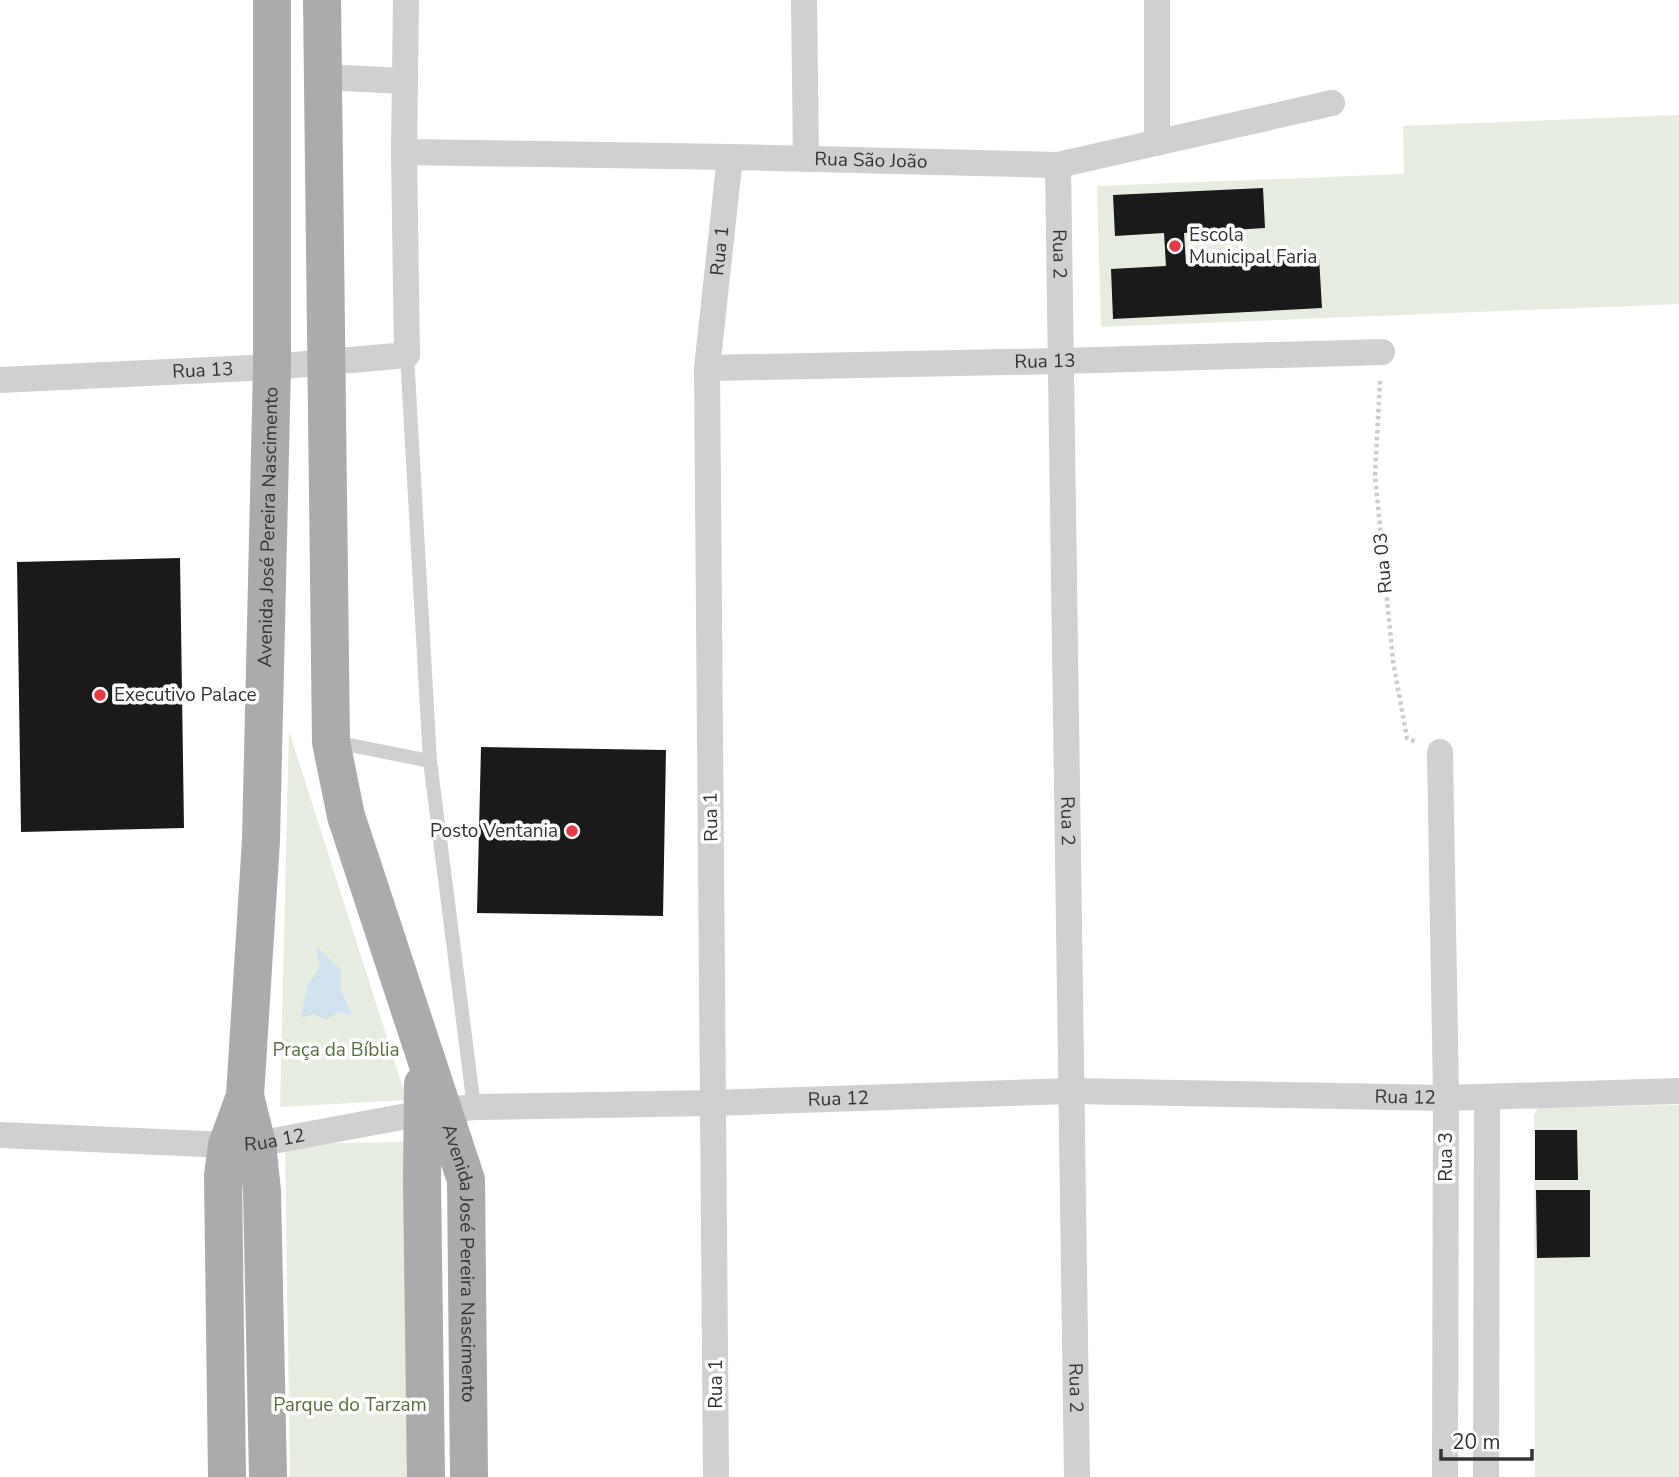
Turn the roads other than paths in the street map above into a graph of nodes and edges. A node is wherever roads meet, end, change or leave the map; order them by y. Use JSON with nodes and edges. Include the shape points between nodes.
{"nodes":[{"id":1,"x":272,"y":0,"type":"edge"},
{"id":2,"x":322,"y":0,"type":"edge"},
{"id":3,"x":406,"y":0,"type":"edge"},
{"id":4,"x":804,"y":0,"type":"edge"},
{"id":5,"x":1157,"y":0,"type":"edge"},
{"id":6,"x":323,"y":77,"type":"junction"},
{"id":7,"x":404,"y":81,"type":"junction"},
{"id":8,"x":1332,"y":103,"type":"dead end"},
{"id":9,"x":1157,"y":143,"type":"junction"},
{"id":10,"x":404,"y":152,"type":"junction"},
{"id":11,"x":730,"y":157,"type":"junction"},
{"id":12,"x":806,"y":159,"type":"junction"},
{"id":13,"x":1058,"y":165,"type":"junction"},
{"id":14,"x":1382,"y":352,"type":"road end"},
{"id":15,"x":407,"y":355,"type":"junction"},
{"id":16,"x":1061,"y":361,"type":"junction"},
{"id":17,"x":326,"y":362,"type":"junction"},
{"id":18,"x":272,"y":367,"type":"junction"},
{"id":19,"x":707,"y":368,"type":"junction"},
{"id":20,"x":0,"y":380,"type":"edge"},
{"id":21,"x":331,"y":742,"type":"junction"},
{"id":22,"x":1440,"y":752,"type":"road end"},
{"id":23,"x":430,"y":761,"type":"junction"},
{"id":24,"x":1071,"y":1091,"type":"junction"},
{"id":25,"x":1679,"y":1091,"type":"edge"},
{"id":26,"x":1487,"y":1097,"type":"junction"},
{"id":27,"x":1446,"y":1098,"type":"junction"},
{"id":28,"x":713,"y":1103,"type":"junction"},
{"id":29,"x":446,"y":1110,"type":"junction"},
{"id":30,"x":0,"y":1135,"type":"edge"},
{"id":31,"x":242,"y":1144,"type":"junction"},
{"id":32,"x":227,"y":1477,"type":"edge"},
{"id":33,"x":268,"y":1477,"type":"edge"},
{"id":34,"x":426,"y":1477,"type":"edge"},
{"id":35,"x":469,"y":1477,"type":"edge"},
{"id":36,"x":716,"y":1477,"type":"edge"},
{"id":37,"x":1077,"y":1477,"type":"edge"},
{"id":38,"x":1445,"y":1477,"type":"edge"},
{"id":39,"x":1486,"y":1477,"type":"edge"}],
"edges":[{"from":1,"to":18,"type":"main road","name":"Avenida José Pereira Nascimento"},
{"from":2,"to":6,"type":"main road","name":"Avenida José Pereira Nascimento"},
{"from":3,"to":7,"type":"street"},
{"from":4,"to":12,"type":"street"},
{"from":5,"to":9,"type":"street"},
{"from":6,"to":7,"type":"street"},
{"from":6,"to":17,"type":"main road","name":"Avenida José Pereira Nascimento"},
{"from":7,"to":10,"type":"street"},
{"from":8,"to":9,"type":"street","name":"Rua São João"},
{"from":9,"to":13,"type":"street","name":"Rua São João"},
{"from":10,"to":11,"type":"street","name":"Rua São João"},
{"from":10,"to":15,"type":"street"},
{"from":11,"to":12,"type":"street","name":"Rua São João"},
{"from":11,"to":19,"type":"street","name":"Rua 1"},
{"from":12,"to":13,"type":"street","name":"Rua São João"},
{"from":13,"to":16,"type":"street","name":"Rua 2"},
{"from":14,"to":16,"type":"street","name":"Rua 13"},
{"from":15,"to":17,"type":"street","name":"Rua 13"},
{"from":15,"to":23,"type":"lane"},
{"from":16,"to":19,"type":"street","name":"Rua 13"},
{"from":16,"to":24,"type":"street","name":"Rua 2"},
{"from":17,"to":18,"type":"street","name":"Rua 13"},
{"from":17,"to":21,"type":"main road","name":"Avenida José Pereira Nascimento"},
{"from":18,"to":20,"type":"street","name":"Rua 13"},
{"from":18,"to":31,"type":"main road","name":"Avenida José Pereira Nascimento","via":[[261,840]]},
{"from":19,"to":28,"type":"street","name":"Rua 1"},
{"from":21,"to":23,"type":"lane"},
{"from":21,"to":29,"type":"main road","name":"Avenida José Pereira Nascimento","via":[[346,816],[423,1054]]},
{"from":22,"to":27,"type":"street","name":"Rua 3"},
{"from":23,"to":29,"type":"lane"},
{"from":24,"to":27,"type":"street","name":"Rua 12"},
{"from":24,"to":28,"type":"street","name":"Rua 12"},
{"from":24,"to":37,"type":"street","name":"Rua 2"},
{"from":25,"to":26,"type":"street","name":"Rua 12"},
{"from":26,"to":27,"type":"street","name":"Rua 12"},
{"from":26,"to":39,"type":"street"},
{"from":27,"to":38,"type":"street","name":"Rua 3"},
{"from":28,"to":29,"type":"street","name":"Rua 12"},
{"from":28,"to":36,"type":"street","name":"Rua 1"},
{"from":29,"to":31,"type":"street","name":"Rua 12"},
{"from":29,"to":34,"type":"main road","name":"Avenida José Pereira Nascimento","via":[[422,1181]]},
{"from":29,"to":35,"type":"main road","name":"Avenida José Pereira Nascimento","via":[[466,1180]]},
{"from":30,"to":31,"type":"street","name":"Rua 12"},
{"from":31,"to":32,"type":"main road","name":"Avenida José Pereira Nascimento","via":[[223,1176]]},
{"from":31,"to":33,"type":"main road","name":"Avenida José Pereira Nascimento","via":[[262,1191]]}]}
